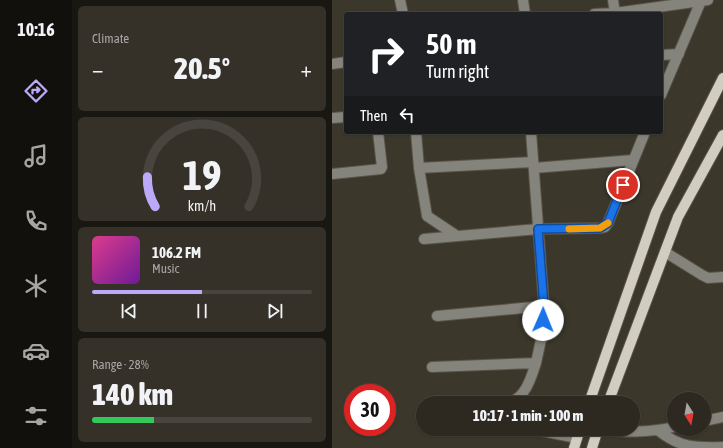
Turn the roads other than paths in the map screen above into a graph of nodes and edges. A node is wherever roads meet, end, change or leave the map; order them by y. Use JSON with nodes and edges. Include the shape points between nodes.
{"nodes":[{"id":1,"x":400,"y":0,"type":"edge"},
{"id":2,"x":523,"y":0,"type":"edge"},
{"id":3,"x":614,"y":0,"type":"edge"},
{"id":4,"x":704,"y":1,"type":"edge"},
{"id":5,"x":403,"y":12,"type":"edge"},
{"id":6,"x":525,"y":12,"type":"edge"},
{"id":7,"x":615,"y":12,"type":"edge"},
{"id":8,"x":622,"y":12,"type":"edge"},
{"id":9,"x":679,"y":54,"type":"junction"},
{"id":10,"x":663,"y":55,"type":"edge"},
{"id":11,"x":344,"y":62,"type":"edge"},
{"id":12,"x":332,"y":64,"type":"edge"},
{"id":13,"x":723,"y":78,"type":"edge"},
{"id":14,"x":663,"y":90,"type":"edge"},
{"id":15,"x":344,"y":117,"type":"edge"},
{"id":16,"x":332,"y":118,"type":"edge"},
{"id":17,"x":378,"y":134,"type":"edge"},
{"id":18,"x":416,"y":134,"type":"edge"},
{"id":19,"x":531,"y":134,"type":"edge"},
{"id":20,"x":644,"y":134,"type":"edge"},
{"id":21,"x":723,"y":135,"type":"edge"},
{"id":22,"x":633,"y":160,"type":"junction"},
{"id":23,"x":534,"y":165,"type":"junction"},
{"id":24,"x":419,"y":168,"type":"junction"},
{"id":25,"x":332,"y":174,"type":"edge"},
{"id":26,"x":538,"y":229,"type":"junction"},
{"id":27,"x":457,"y":236,"type":"junction"},
{"id":28,"x":424,"y":238,"type":"dead end"},
{"id":29,"x":665,"y":252,"type":"junction"},
{"id":30,"x":723,"y":277,"type":"edge"},
{"id":31,"x":544,"y":306,"type":"junction"},
{"id":32,"x":437,"y":316,"type":"dead end"},
{"id":33,"x":536,"y":363,"type":"junction"},
{"id":34,"x":432,"y":367,"type":"dead end"},
{"id":35,"x":519,"y":396,"type":"edge"},
{"id":36,"x":591,"y":396,"type":"edge"},
{"id":37,"x":611,"y":396,"type":"edge"},
{"id":38,"x":723,"y":417,"type":"edge"},
{"id":39,"x":711,"y":420,"type":"edge"},
{"id":40,"x":667,"y":429,"type":"edge"},
{"id":41,"x":659,"y":431,"type":"junction"},
{"id":42,"x":640,"y":432,"type":"edge"},
{"id":43,"x":567,"y":436,"type":"edge"},
{"id":44,"x":596,"y":436,"type":"edge"},
{"id":45,"x":577,"y":438,"type":"edge"},
{"id":46,"x":670,"y":444,"type":"edge"},
{"id":47,"x":592,"y":448,"type":"edge"},
{"id":48,"x":714,"y":448,"type":"edge"},
{"id":49,"x":723,"y":448,"type":"edge"}],
"edges":[{"from":1,"to":5,"type":"street"},
{"from":2,"to":6,"type":"street"},
{"from":3,"to":7,"type":"street"},
{"from":4,"to":8,"type":"street"},
{"from":4,"to":9,"type":"street"},
{"from":9,"to":10,"type":"street"},
{"from":9,"to":14,"type":"street"},
{"from":11,"to":12,"type":"street"},
{"from":13,"to":36,"type":"main road","via":[[656,212]]},
{"from":15,"to":16,"type":"street"},
{"from":17,"to":25,"type":"street","via":[[381,169]]},
{"from":18,"to":24,"type":"street"},
{"from":19,"to":23,"type":"street"},
{"from":20,"to":22,"type":"street"},
{"from":21,"to":29,"type":"main road","via":[[678,217]]},
{"from":22,"to":23,"type":"street"},
{"from":22,"to":26,"type":"street","via":[[605,227]]},
{"from":23,"to":24,"type":"street"},
{"from":23,"to":26,"type":"street"},
{"from":24,"to":27,"type":"street","via":[[427,216]]},
{"from":26,"to":27,"type":"street"},
{"from":26,"to":31,"type":"street"},
{"from":27,"to":28,"type":"street"},
{"from":29,"to":30,"type":"street","via":[[702,276]]},
{"from":29,"to":37,"type":"main road"},
{"from":31,"to":32,"type":"street"},
{"from":31,"to":33,"type":"street","via":[[542,335]]},
{"from":33,"to":34,"type":"street"},
{"from":33,"to":35,"type":"street","via":[[528,386]]},
{"from":38,"to":39,"type":"street"},
{"from":40,"to":41,"type":"street"},
{"from":41,"to":42,"type":"street"},
{"from":41,"to":46,"type":"street"},
{"from":43,"to":45,"type":"street"},
{"from":44,"to":47,"type":"main road"},
{"from":46,"to":48,"type":"street"},
{"from":48,"to":49,"type":"street"}]}
